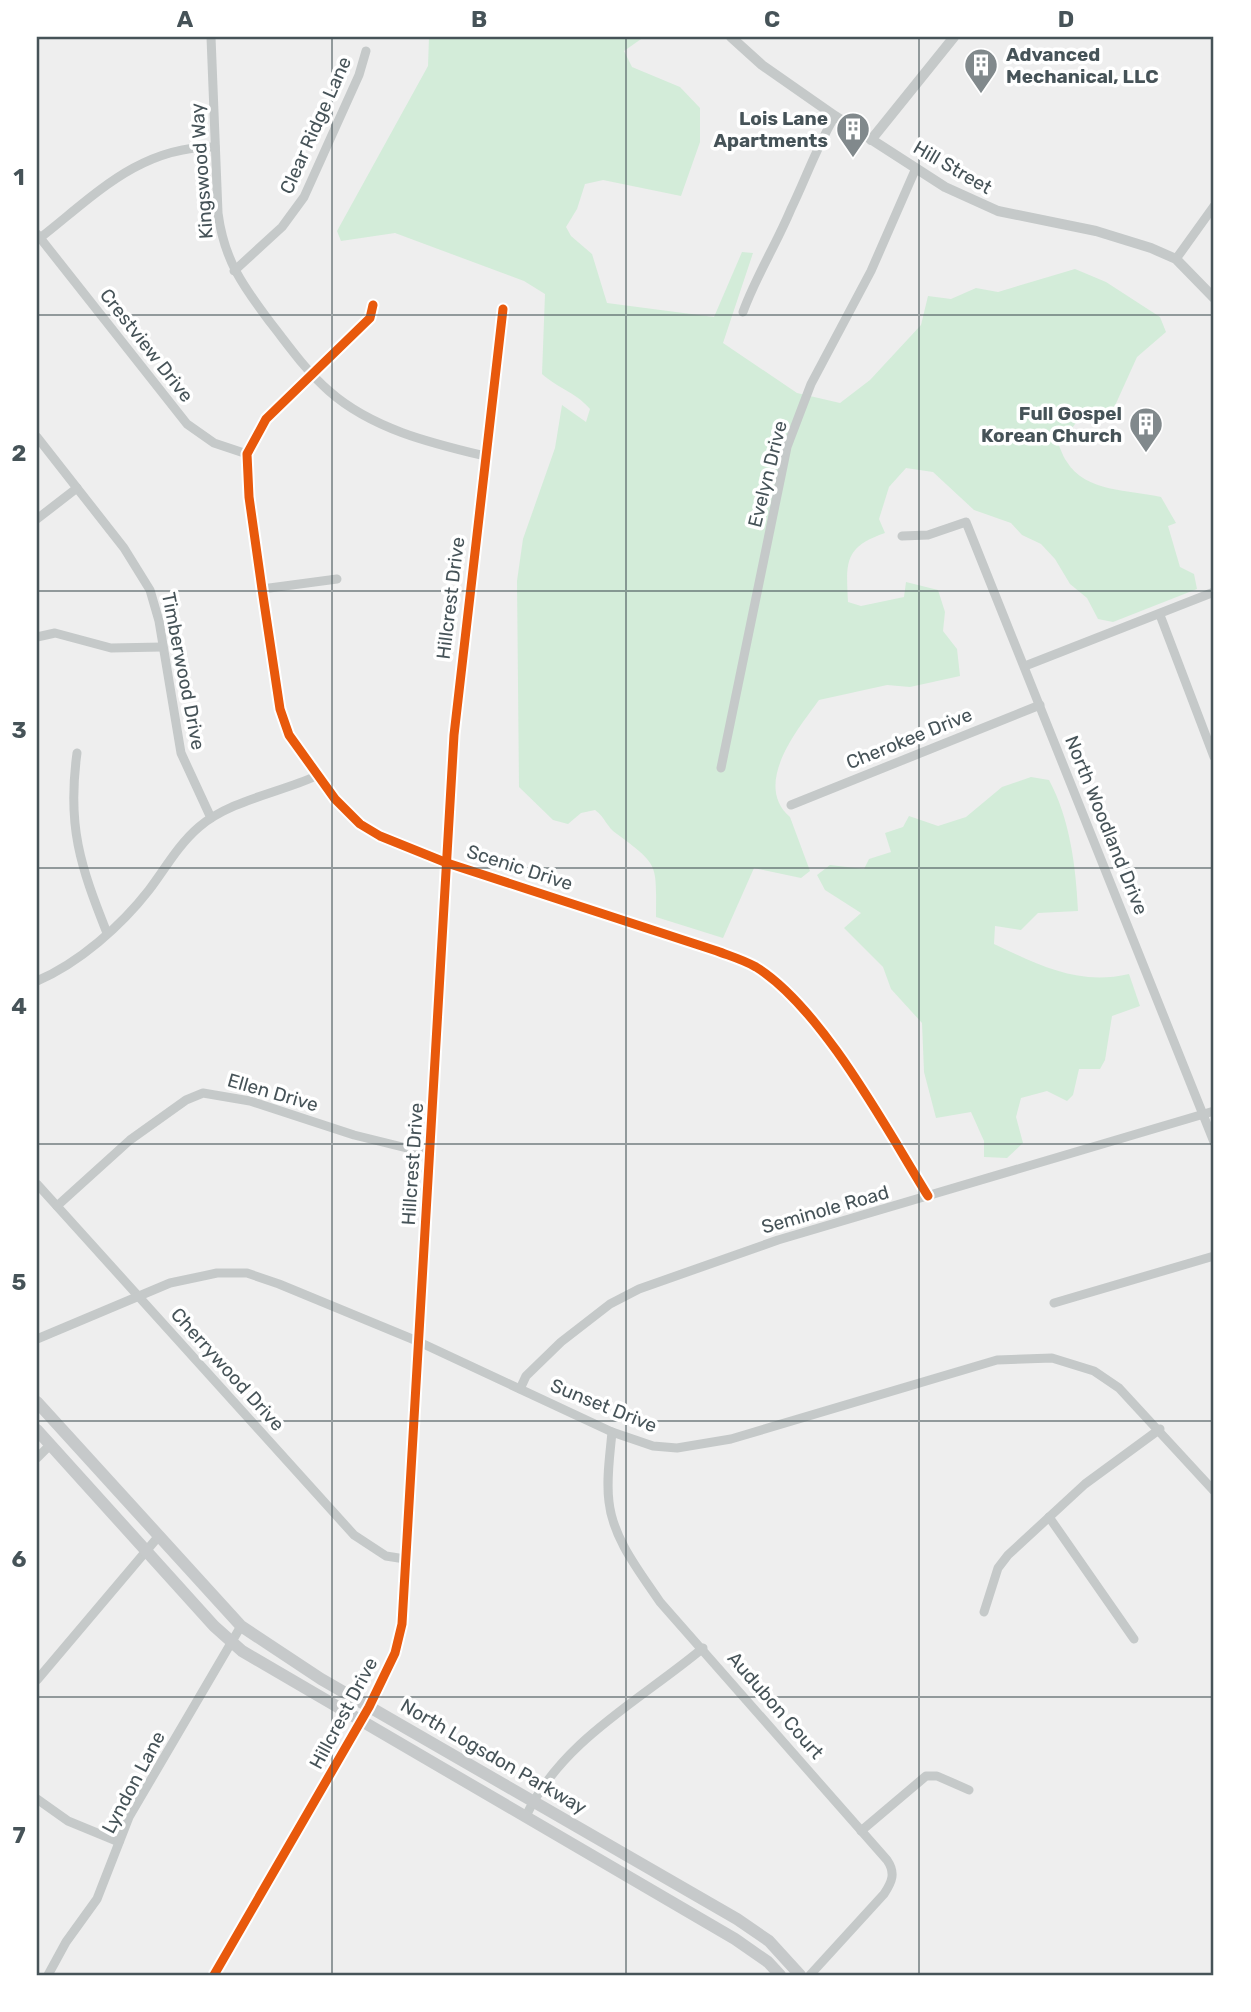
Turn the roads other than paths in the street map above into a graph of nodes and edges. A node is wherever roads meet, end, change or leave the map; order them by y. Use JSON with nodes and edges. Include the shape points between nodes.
{"nodes":[{"id":1,"x":211,"y":37,"type":"edge"},
{"id":2,"x":731,"y":37,"type":"edge"},
{"id":3,"x":954,"y":37,"type":"edge"},
{"id":4,"x":366,"y":51,"type":"dead end"},
{"id":5,"x":835,"y":116,"type":"junction"},
{"id":6,"x":871,"y":139,"type":"junction"},
{"id":7,"x":215,"y":147,"type":"junction"},
{"id":8,"x":916,"y":168,"type":"junction"},
{"id":9,"x":1214,"y":206,"type":"edge"},
{"id":10,"x":38,"y":236,"type":"edge"},
{"id":11,"x":1176,"y":259,"type":"junction"},
{"id":12,"x":234,"y":271,"type":"junction"},
{"id":13,"x":1214,"y":298,"type":"edge"},
{"id":14,"x":373,"y":305,"type":"dead end"},
{"id":15,"x":503,"y":309,"type":"dead end"},
{"id":16,"x":743,"y":312,"type":"dead end"},
{"id":17,"x":311,"y":373,"type":"junction"},
{"id":18,"x":37,"y":437,"type":"edge"},
{"id":19,"x":247,"y":454,"type":"junction"},
{"id":20,"x":485,"y":456,"type":"junction"},
{"id":21,"x":77,"y":488,"type":"junction"},
{"id":22,"x":37,"y":519,"type":"edge"},
{"id":23,"x":902,"y":536,"type":"dead end"},
{"id":24,"x":337,"y":579,"type":"dead end"},
{"id":25,"x":262,"y":589,"type":"junction"},
{"id":26,"x":1214,"y":592,"type":"edge"},
{"id":27,"x":1160,"y":615,"type":"junction"},
{"id":28,"x":37,"y":637,"type":"edge"},
{"id":29,"x":162,"y":647,"type":"junction"},
{"id":30,"x":1025,"y":666,"type":"junction"},
{"id":31,"x":1040,"y":705,"type":"junction"},
{"id":32,"x":77,"y":753,"type":"dead end"},
{"id":33,"x":1214,"y":757,"type":"edge"},
{"id":34,"x":721,"y":768,"type":"dead end"},
{"id":35,"x":316,"y":776,"type":"junction"},
{"id":36,"x":791,"y":805,"type":"dead end"},
{"id":37,"x":211,"y":818,"type":"junction"},
{"id":38,"x":447,"y":863,"type":"junction"},
{"id":39,"x":107,"y":933,"type":"junction"},
{"id":40,"x":37,"y":981,"type":"edge"},
{"id":41,"x":1214,"y":1111,"type":"edge"},
{"id":42,"x":1204,"y":1114,"type":"junction"},
{"id":43,"x":1214,"y":1142,"type":"edge"},
{"id":44,"x":431,"y":1154,"type":"junction"},
{"id":45,"x":37,"y":1184,"type":"edge"},
{"id":46,"x":928,"y":1196,"type":"junction"},
{"id":47,"x":57,"y":1206,"type":"junction"},
{"id":48,"x":1214,"y":1255,"type":"edge"},
{"id":49,"x":139,"y":1294,"type":"junction"},
{"id":50,"x":1054,"y":1303,"type":"dead end"},
{"id":51,"x":37,"y":1339,"type":"edge"},
{"id":52,"x":417,"y":1341,"type":"junction"},
{"id":53,"x":520,"y":1389,"type":"junction"},
{"id":54,"x":37,"y":1402,"type":"edge"},
{"id":55,"x":1160,"y":1429,"type":"junction"},
{"id":56,"x":37,"y":1430,"type":"edge"},
{"id":57,"x":611,"y":1432,"type":"junction"},
{"id":58,"x":50,"y":1445,"type":"junction"},
{"id":59,"x":37,"y":1458,"type":"edge"},
{"id":60,"x":1214,"y":1491,"type":"edge"},
{"id":61,"x":1049,"y":1517,"type":"junction"},
{"id":62,"x":158,"y":1537,"type":"junction"},
{"id":63,"x":147,"y":1550,"type":"junction"},
{"id":64,"x":405,"y":1559,"type":"junction"},
{"id":65,"x":984,"y":1612,"type":"dead end"},
{"id":66,"x":241,"y":1626,"type":"junction"},
{"id":67,"x":1134,"y":1639,"type":"dead end"},
{"id":68,"x":232,"y":1642,"type":"junction"},
{"id":69,"x":703,"y":1648,"type":"junction"},
{"id":70,"x":37,"y":1680,"type":"edge"},
{"id":71,"x":369,"y":1707,"type":"junction"},
{"id":72,"x":360,"y":1721,"type":"junction"},
{"id":73,"x":969,"y":1790,"type":"dead end"},
{"id":74,"x":37,"y":1799,"type":"edge"},
{"id":75,"x":533,"y":1800,"type":"junction"},
{"id":76,"x":526,"y":1816,"type":"junction"},
{"id":77,"x":861,"y":1830,"type":"junction"},
{"id":78,"x":119,"y":1842,"type":"junction"},
{"id":79,"x":48,"y":1975,"type":"edge"},
{"id":80,"x":214,"y":1975,"type":"edge"},
{"id":81,"x":780,"y":1975,"type":"edge"},
{"id":82,"x":800,"y":1975,"type":"edge"},
{"id":83,"x":810,"y":1975,"type":"edge"}],
"edges":[{"from":1,"to":7,"type":"street","name":"Kingswood Way"},
{"from":2,"to":5,"type":"street","name":"Hill Street","via":[[762,65]]},
{"from":3,"to":6,"type":"street"},
{"from":4,"to":12,"type":"street","name":"Clear Ridge Lane","via":[[304,197],[282,227]]},
{"from":5,"to":6,"type":"street","name":"Hill Street"},
{"from":5,"to":16,"type":"street"},
{"from":6,"to":8,"type":"street","name":"Hill Street"},
{"from":7,"to":10,"type":"street","via":[[172,151],[134,165]]},
{"from":7,"to":12,"type":"street","name":"Kingswood Way","via":[[220,228]]},
{"from":8,"to":11,"type":"street","name":"Hill Street","via":[[979,205],[1096,231]]},
{"from":8,"to":34,"type":"street","name":"Evelyn Drive","via":[[872,271],[811,384],[788,447]]},
{"from":9,"to":11,"type":"street"},
{"from":10,"to":19,"type":"street","name":"Crestview Drive","via":[[187,424],[214,443]]},
{"from":11,"to":13,"type":"street","name":"Hill Street"},
{"from":12,"to":17,"type":"street","name":"Kingswood Way"},
{"from":14,"to":17,"type":"street","name":"Scenic Drive","via":[[370,318]]},
{"from":15,"to":20,"type":"street","name":"Hillcrest Drive"},
{"from":17,"to":19,"type":"street","name":"Scenic Drive","via":[[259,427]]},
{"from":17,"to":20,"type":"street","name":"Kingswood Way","via":[[364,416]]},
{"from":18,"to":21,"type":"street","name":"Timberwood Drive"},
{"from":19,"to":25,"type":"street","name":"Scenic Drive"},
{"from":20,"to":38,"type":"street","name":"Hillcrest Drive","via":[[460,663]]},
{"from":21,"to":22,"type":"street"},
{"from":21,"to":29,"type":"street","name":"Timberwood Drive","via":[[143,575],[155,605]]},
{"from":23,"to":30,"type":"street","name":"North Woodland Drive","via":[[928,535],[966,522]]},
{"from":24,"to":25,"type":"street"},
{"from":25,"to":35,"type":"street","name":"Scenic Drive","via":[[284,722]]},
{"from":26,"to":27,"type":"street"},
{"from":27,"to":30,"type":"street"},
{"from":27,"to":33,"type":"street"},
{"from":28,"to":29,"type":"street","via":[[54,633],[111,648]]},
{"from":29,"to":37,"type":"street","name":"Timberwood Drive","via":[[181,753]]},
{"from":30,"to":31,"type":"street","name":"North Woodland Drive"},
{"from":31,"to":36,"type":"street","name":"Cherokee Drive"},
{"from":31,"to":42,"type":"street","name":"North Woodland Drive"},
{"from":32,"to":39,"type":"street","via":[[71,791],[74,830]]},
{"from":35,"to":37,"type":"street"},
{"from":35,"to":38,"type":"street","name":"Scenic Drive","via":[[351,817],[370,831]]},
{"from":37,"to":39,"type":"street","via":[[185,841],[135,907]]},
{"from":38,"to":44,"type":"street","name":"Hillcrest Drive"},
{"from":38,"to":46,"type":"street","name":"Scenic Drive","via":[[704,946],[758,968],[826,1039]]},
{"from":39,"to":40,"type":"street"},
{"from":41,"to":42,"type":"street","name":"Seminole Road"},
{"from":42,"to":43,"type":"street","name":"North Woodland Drive"},
{"from":42,"to":46,"type":"street","name":"Seminole Road"},
{"from":44,"to":47,"type":"street","name":"Ellen Drive","via":[[250,1101],[203,1093],[130,1140]]},
{"from":44,"to":52,"type":"street","name":"Hillcrest Drive"},
{"from":45,"to":47,"type":"street","name":"Cherrywood Drive"},
{"from":46,"to":53,"type":"street","name":"Seminole Road","via":[[765,1245],[631,1292],[561,1342],[526,1376]]},
{"from":47,"to":49,"type":"street","name":"Cherrywood Drive"},
{"from":48,"to":50,"type":"street"},
{"from":49,"to":51,"type":"street","name":"Sunset Drive"},
{"from":49,"to":52,"type":"street","name":"Sunset Drive","via":[[200,1275],[247,1273]]},
{"from":49,"to":64,"type":"street","name":"Cherrywood Drive","via":[[354,1535],[386,1556]]},
{"from":52,"to":53,"type":"street","name":"Sunset Drive"},
{"from":52,"to":64,"type":"street","name":"Hillcrest Drive"},
{"from":53,"to":57,"type":"street","name":"Sunset Drive"},
{"from":54,"to":62,"type":"main road","name":"North Logsdon Parkway"},
{"from":55,"to":57,"type":"street","name":"Sunset Drive","via":[[1119,1388],[1094,1371],[1066,1361],[1030,1357],[984,1363],[698,1446],[653,1446]]},
{"from":55,"to":60,"type":"street","name":"Sunset Drive"},
{"from":55,"to":61,"type":"street","via":[[1085,1483]]},
{"from":56,"to":58,"type":"main road","name":"North Logsdon Parkway"},
{"from":57,"to":69,"type":"street","name":"Audubon Court","via":[[608,1493],[617,1531],[660,1602]]},
{"from":58,"to":59,"type":"street"},
{"from":58,"to":63,"type":"main road","name":"North Logsdon Parkway"},
{"from":61,"to":65,"type":"street","via":[[1003,1562]]},
{"from":61,"to":67,"type":"street"},
{"from":62,"to":63,"type":"street"},
{"from":62,"to":66,"type":"main road","name":"North Logsdon Parkway"},
{"from":63,"to":68,"type":"main road","name":"North Logsdon Parkway"},
{"from":63,"to":70,"type":"street"},
{"from":64,"to":71,"type":"street","name":"Hillcrest Drive","via":[[400,1638]]},
{"from":66,"to":68,"type":"street","name":"Lyndon Lane"},
{"from":66,"to":71,"type":"main road","name":"North Logsdon Parkway"},
{"from":68,"to":72,"type":"main road","name":"North Logsdon Parkway"},
{"from":68,"to":78,"type":"street","name":"Lyndon Lane"},
{"from":69,"to":75,"type":"street","via":[[569,1753]]},
{"from":69,"to":77,"type":"street","name":"Audubon Court"},
{"from":71,"to":72,"type":"street","name":"Hillcrest Drive"},
{"from":71,"to":75,"type":"main road","name":"North Logsdon Parkway"},
{"from":72,"to":76,"type":"main road","name":"North Logsdon Parkway"},
{"from":72,"to":80,"type":"street","name":"Hillcrest Drive"},
{"from":73,"to":77,"type":"street","via":[[926,1776]]},
{"from":74,"to":78,"type":"street","via":[[68,1821]]},
{"from":75,"to":76,"type":"street"},
{"from":75,"to":82,"type":"main road","name":"North Logsdon Parkway","via":[[737,1919],[769,1941]]},
{"from":76,"to":81,"type":"main road","name":"North Logsdon Parkway","via":[[735,1939]]},
{"from":77,"to":83,"type":"street","name":"Audubon Court","via":[[891,1866],[892,1880]]},
{"from":78,"to":79,"type":"street","name":"Lyndon Lane","via":[[97,1899]]}]}
